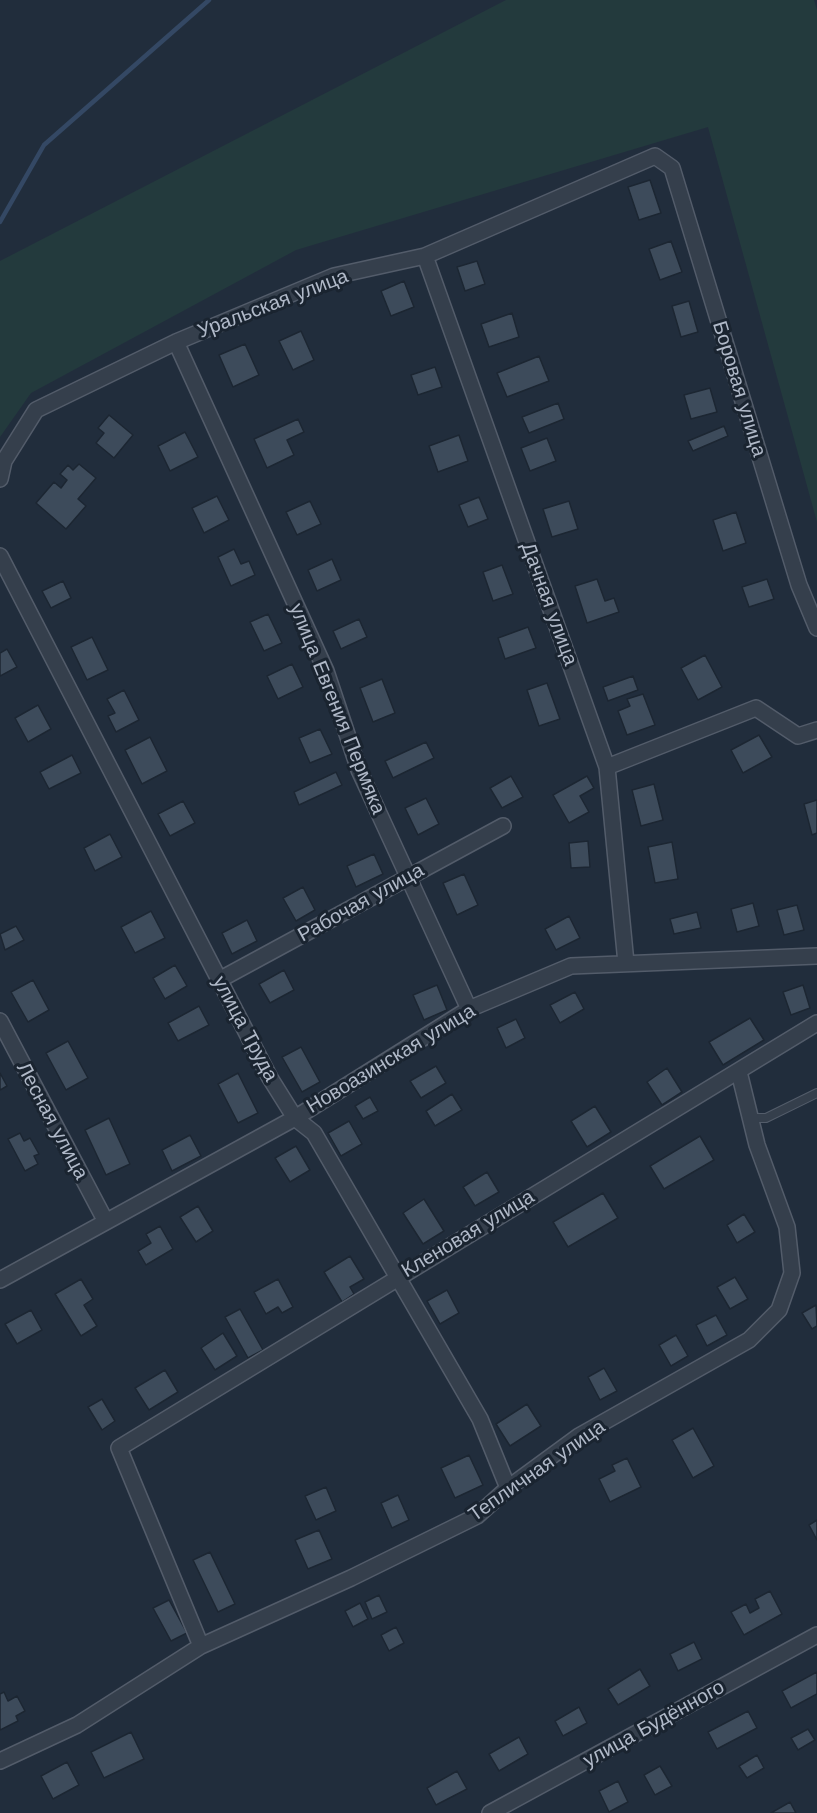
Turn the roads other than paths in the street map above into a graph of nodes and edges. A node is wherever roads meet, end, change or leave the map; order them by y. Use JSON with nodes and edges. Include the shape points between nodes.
{"nodes":[{"id":1,"x":655,"y":156,"type":"joint"},
{"id":2,"x":425,"y":256,"type":"junction"},
{"id":3,"x":176,"y":342,"type":"junction"},
{"id":4,"x":0,"y":479,"type":"edge"},
{"id":5,"x":0,"y":556,"type":"edge"},
{"id":6,"x":817,"y":628,"type":"edge"},
{"id":7,"x":817,"y":730,"type":"edge"},
{"id":8,"x":607,"y":767,"type":"junction"},
{"id":9,"x":502,"y":826,"type":"dead end"},
{"id":10,"x":407,"y":878,"type":"junction"},
{"id":11,"x":817,"y":956,"type":"edge"},
{"id":12,"x":626,"y":963,"type":"junction"},
{"id":13,"x":219,"y":981,"type":"junction"},
{"id":14,"x":469,"y":1010,"type":"junction"},
{"id":15,"x":0,"y":1021,"type":"edge"},
{"id":16,"x":817,"y":1023,"type":"edge"},
{"id":17,"x":739,"y":1072,"type":"junction"},
{"id":18,"x":817,"y":1093,"type":"edge"},
{"id":19,"x":295,"y":1118,"type":"junction"},
{"id":20,"x":750,"y":1118,"type":"junction"},
{"id":21,"x":105,"y":1220,"type":"junction"},
{"id":22,"x":399,"y":1276,"type":"junction"},
{"id":23,"x":0,"y":1280,"type":"edge"},
{"id":24,"x":508,"y":1488,"type":"junction"},
{"id":25,"x":817,"y":1635,"type":"edge"},
{"id":26,"x":201,"y":1646,"type":"junction"},
{"id":27,"x":0,"y":1761,"type":"edge"},
{"id":28,"x":490,"y":1813,"type":"edge"}],
"edges":[{"from":1,"to":2,"type":"street","name":"Уральская улица"},
{"from":1,"to":6,"type":"street","name":"Боровая улица","via":[[672,168],[799,585]]},
{"from":2,"to":3,"type":"street","name":"Уральская улица","via":[[334,276]]},
{"from":2,"to":8,"type":"street","name":"Дачная улица"},
{"from":3,"to":4,"type":"street","name":"Уральская улица","via":[[36,410],[4,460]]},
{"from":3,"to":10,"type":"street","name":"улица Евгения Пермяка","via":[[326,671],[359,770]]},
{"from":5,"to":13,"type":"street","name":"улица Труда"},
{"from":7,"to":8,"type":"street","via":[[798,736],[756,708]]},
{"from":8,"to":12,"type":"street","name":"Дачная улица"},
{"from":9,"to":10,"type":"street","name":"Рабочая улица"},
{"from":10,"to":13,"type":"street","name":"Рабочая улица"},
{"from":10,"to":14,"type":"street","name":"улица Евгения Пермяка"},
{"from":11,"to":12,"type":"street","name":"Новоазинская улица"},
{"from":12,"to":14,"type":"street","name":"Новоазинская улица","via":[[571,966]]},
{"from":13,"to":19,"type":"street","name":"улица Труда"},
{"from":14,"to":19,"type":"street","name":"Новоазинская улица"},
{"from":15,"to":21,"type":"street","name":"Лесная улица"},
{"from":16,"to":17,"type":"street","name":"Кленовая улица"},
{"from":17,"to":20,"type":"street","name":"Тепличная улица"},
{"from":17,"to":22,"type":"street","name":"Кленовая улица"},
{"from":18,"to":20,"type":"lane","via":[[766,1118]]},
{"from":19,"to":21,"type":"street","name":"Новоазинская улица"},
{"from":19,"to":22,"type":"street","name":"улица Труда","via":[[314,1133]]},
{"from":20,"to":24,"type":"street","name":"Тепличная улица","via":[[787,1227],[792,1273],[779,1310],[749,1340],[579,1436]]},
{"from":21,"to":23,"type":"street","name":"Новоазинская улица"},
{"from":22,"to":24,"type":"street","name":"улица Труда","via":[[480,1419]]},
{"from":22,"to":26,"type":"street","name":"Кленовая улица","via":[[119,1448]]},
{"from":24,"to":26,"type":"street","name":"Тепличная улица","via":[[477,1516]]},
{"from":25,"to":28,"type":"street","name":"улица Будённого"},
{"from":26,"to":27,"type":"street","name":"Тепличная улица","via":[[77,1725]]}]}
